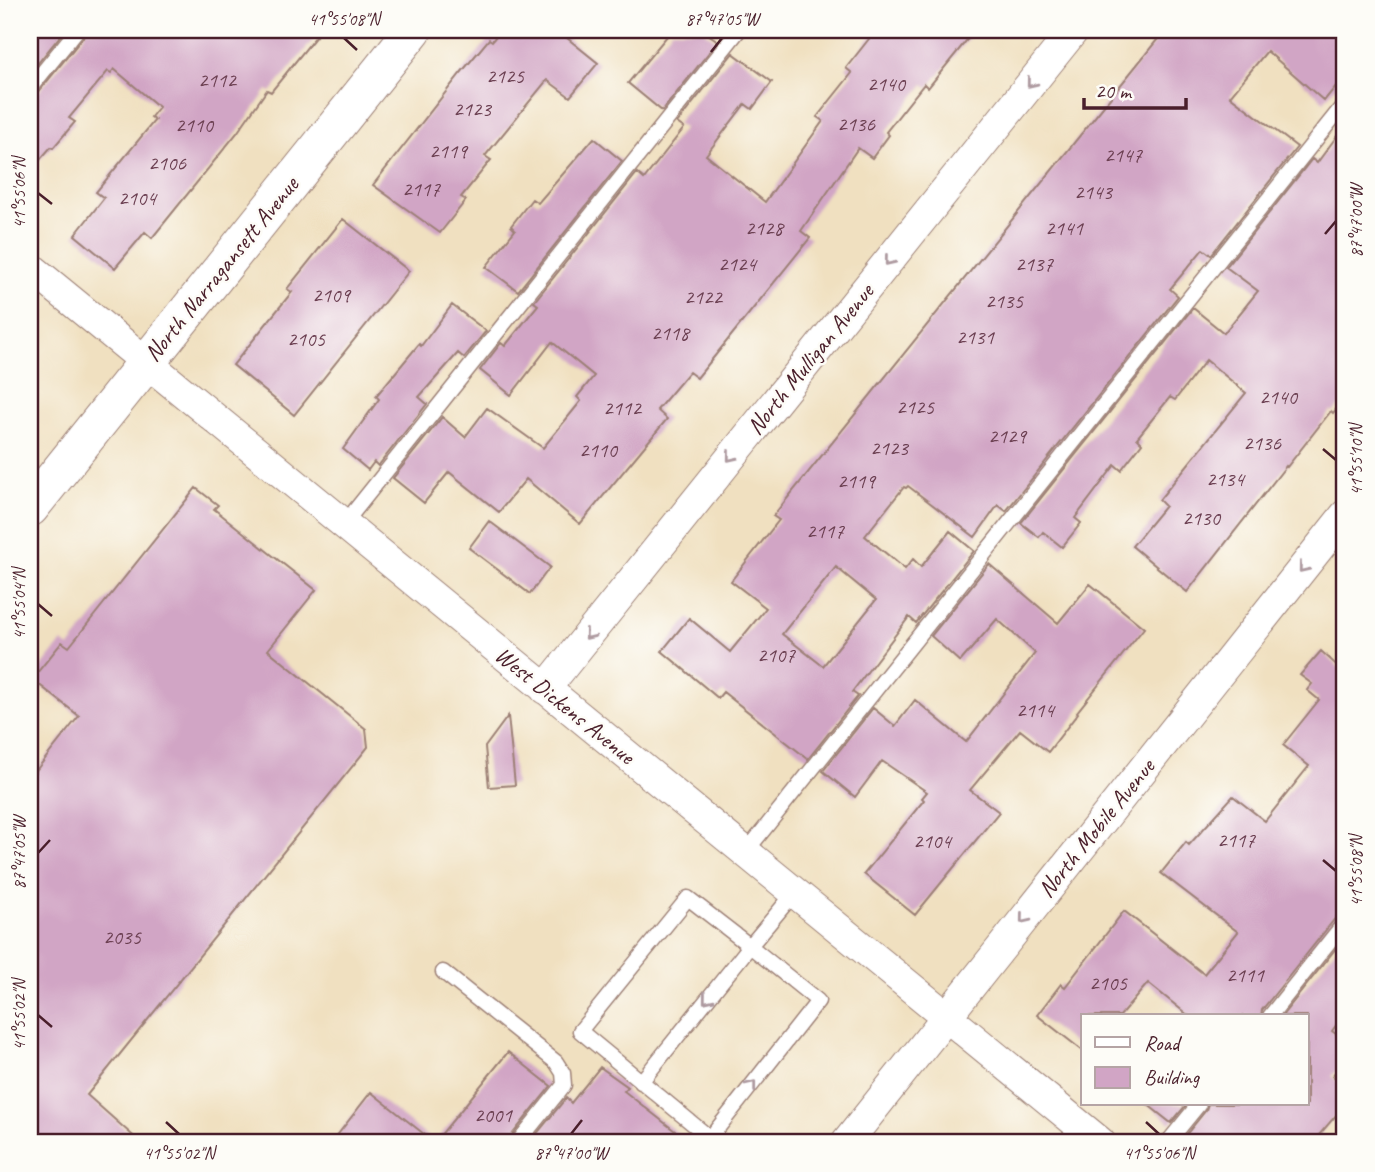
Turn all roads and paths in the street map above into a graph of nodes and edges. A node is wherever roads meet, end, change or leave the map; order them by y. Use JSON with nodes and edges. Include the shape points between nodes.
{"nodes":[{"id":1,"x":76,"y":30,"type":"edge"},
{"id":2,"x":413,"y":30,"type":"edge"},
{"id":3,"x":739,"y":30,"type":"edge"},
{"id":4,"x":1074,"y":30,"type":"edge"},
{"id":5,"x":30,"y":88,"type":"edge"},
{"id":6,"x":1345,"y":103,"type":"edge"},
{"id":7,"x":30,"y":267,"type":"edge"},
{"id":8,"x":146,"y":363,"type":"junction"},
{"id":9,"x":30,"y":508,"type":"edge"},
{"id":10,"x":1345,"y":515,"type":"edge"},
{"id":11,"x":344,"y":524,"type":"junction"},
{"id":12,"x":545,"y":689,"type":"junction"},
{"id":13,"x":746,"y":853,"type":"junction"},
{"id":14,"x":795,"y":892,"type":"junction"},
{"id":15,"x":1345,"y":922,"type":"edge"},
{"id":16,"x":750,"y":946,"type":"junction"},
{"id":17,"x":443,"y":971,"type":"dead end"},
{"id":18,"x":1272,"y":1014,"type":"edge"},
{"id":19,"x":946,"y":1016,"type":"junction"},
{"id":20,"x":641,"y":1082,"type":"junction"},
{"id":21,"x":1197,"y":1106,"type":"edge"},
{"id":22,"x":518,"y":1142,"type":"edge"},
{"id":23,"x":846,"y":1142,"type":"edge"},
{"id":24,"x":1100,"y":1142,"type":"edge"},
{"id":25,"x":1168,"y":1142,"type":"edge"}],
"edges":[{"from":1,"to":5,"type":"lane"},
{"from":2,"to":8,"type":"street","name":"North Narragansett Avenue"},
{"from":3,"to":11,"type":"lane"},
{"from":4,"to":12,"type":"street","name":"North Mulligan Avenue","one_way":true},
{"from":6,"to":13,"type":"lane"},
{"from":7,"to":8,"type":"street","name":"West Dickens Avenue"},
{"from":8,"to":9,"type":"street","name":"North Narragansett Avenue"},
{"from":8,"to":11,"type":"street","name":"West Dickens Avenue"},
{"from":10,"to":19,"type":"street","name":"North Mobile Avenue","one_way":true},
{"from":11,"to":12,"type":"street","name":"West Dickens Avenue"},
{"from":12,"to":13,"type":"street","name":"West Dickens Avenue"},
{"from":13,"to":14,"type":"street","name":"West Dickens Avenue"},
{"from":14,"to":16,"type":"lane"},
{"from":14,"to":19,"type":"street","name":"West Dickens Avenue"},
{"from":15,"to":18,"type":"lane"},
{"from":16,"to":20,"type":"lane","one_way":true},
{"from":16,"to":20,"type":"lane","via":[[688,898],[580,1031]]},
{"from":20,"to":16,"type":"lane","one_way":true,"via":[[710,1138],[818,1001]]},
{"from":17,"to":22,"type":"lane","via":[[564,1073],[564,1085]]},
{"from":19,"to":23,"type":"street","name":"North Mobile Avenue"},
{"from":19,"to":24,"type":"street","name":"West Dickens Avenue"},
{"from":21,"to":25,"type":"lane"}]}
